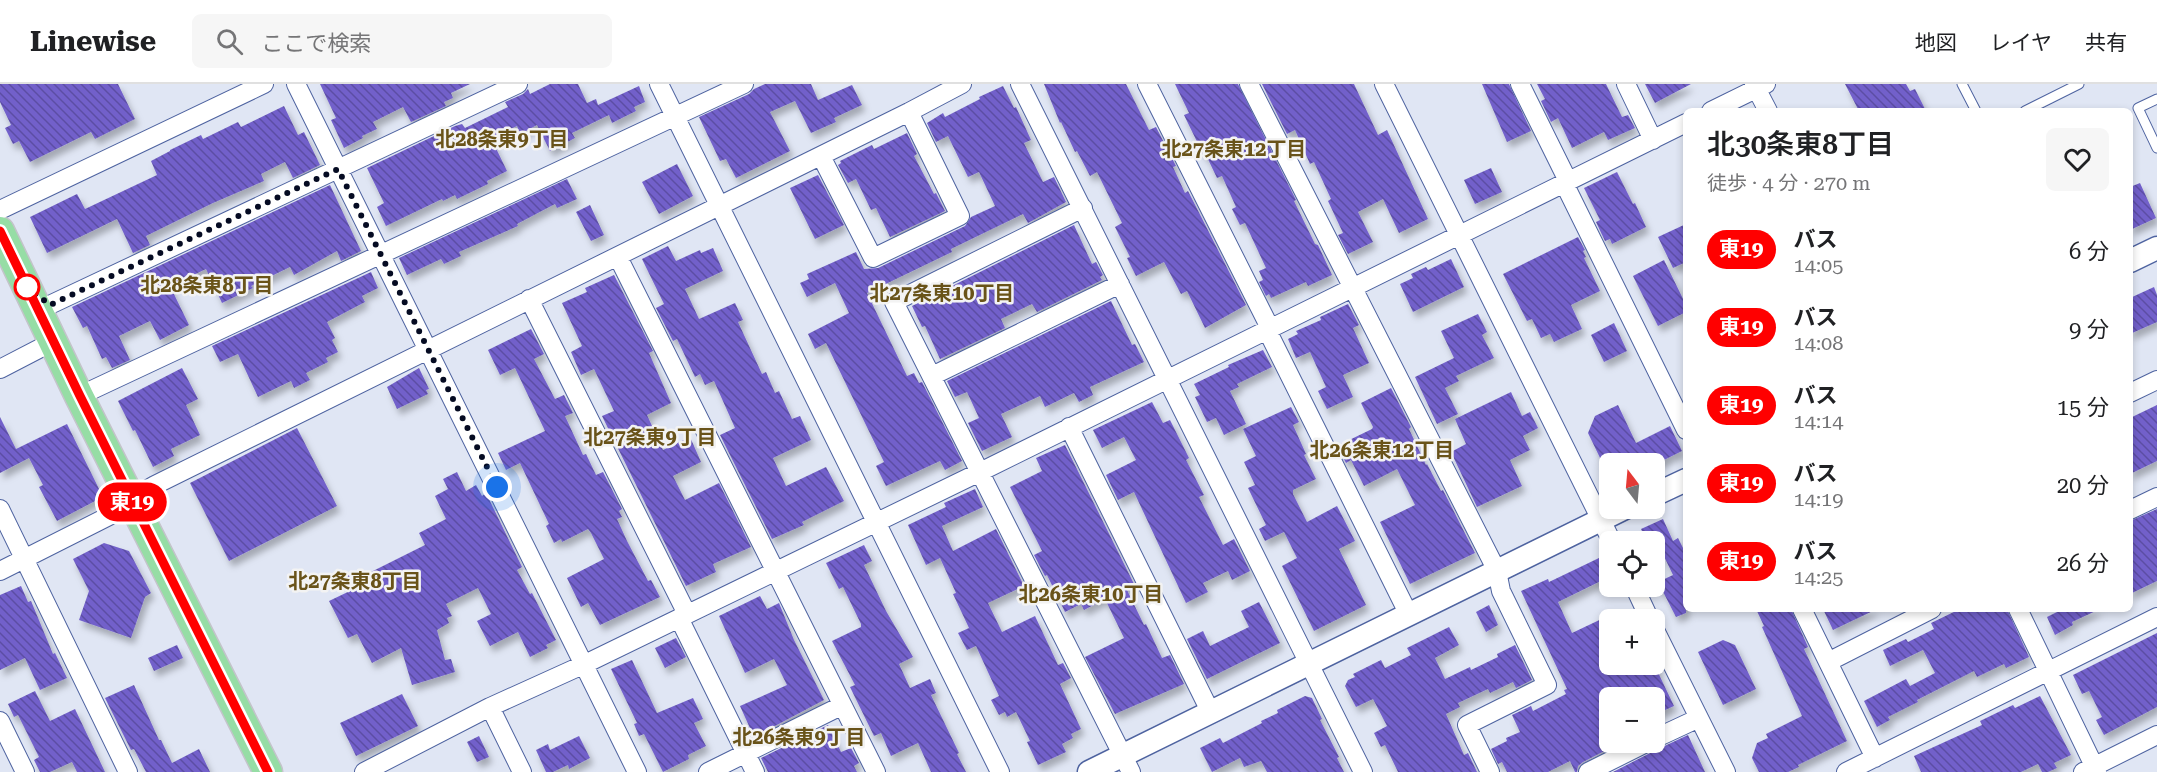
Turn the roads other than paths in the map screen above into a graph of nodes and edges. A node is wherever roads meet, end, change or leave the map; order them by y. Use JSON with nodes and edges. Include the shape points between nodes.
{"nodes":[{"id":1,"x":264,"y":84,"type":"edge"},
{"id":2,"x":296,"y":84,"type":"edge"},
{"id":3,"x":518,"y":84,"type":"edge"},
{"id":4,"x":659,"y":84,"type":"edge"},
{"id":5,"x":744,"y":84,"type":"edge"},
{"id":6,"x":962,"y":84,"type":"edge"},
{"id":7,"x":1020,"y":84,"type":"edge"},
{"id":8,"x":1147,"y":84,"type":"edge"},
{"id":9,"x":1249,"y":84,"type":"edge"},
{"id":10,"x":1384,"y":84,"type":"edge"},
{"id":11,"x":1520,"y":84,"type":"edge"},
{"id":12,"x":1626,"y":84,"type":"edge"},
{"id":13,"x":1962,"y":84,"type":"edge"},
{"id":14,"x":2079,"y":84,"type":"edge"},
{"id":15,"x":1759,"y":86,"type":"edge"},
{"id":16,"x":2157,"y":99,"type":"edge"},
{"id":17,"x":1717,"y":108,"type":"edge"},
{"id":18,"x":1767,"y":108,"type":"edge"},
{"id":19,"x":1974,"y":108,"type":"edge"},
{"id":20,"x":2031,"y":108,"type":"edge"},
{"id":21,"x":909,"y":112,"type":"junction"},
{"id":22,"x":675,"y":116,"type":"junction"},
{"id":23,"x":1683,"y":125,"type":"edge"},
{"id":24,"x":1653,"y":140,"type":"junction"},
{"id":25,"x":2157,"y":148,"type":"edge"},
{"id":26,"x":821,"y":156,"type":"junction"},
{"id":27,"x":338,"y":169,"type":"junction"},
{"id":28,"x":1566,"y":182,"type":"junction"},
{"id":29,"x":719,"y":205,"type":"junction"},
{"id":30,"x":1083,"y":208,"type":"junction"},
{"id":31,"x":0,"y":210,"type":"edge"},
{"id":32,"x":0,"y":231,"type":"edge"},
{"id":33,"x":1459,"y":235,"type":"junction"},
{"id":34,"x":2157,"y":248,"type":"edge"},
{"id":35,"x":381,"y":254,"type":"junction"},
{"id":36,"x":618,"y":256,"type":"junction"},
{"id":37,"x":2133,"y":260,"type":"edge"},
{"id":38,"x":1120,"y":284,"type":"junction"},
{"id":39,"x":1354,"y":287,"type":"junction"},
{"id":40,"x":529,"y":299,"type":"junction"},
{"id":41,"x":39,"y":310,"type":"junction"},
{"id":42,"x":1269,"y":329,"type":"junction"},
{"id":43,"x":54,"y":341,"type":"junction"},
{"id":44,"x":428,"y":349,"type":"junction"},
{"id":45,"x":0,"y":369,"type":"edge"},
{"id":46,"x":932,"y":376,"type":"junction"},
{"id":47,"x":1168,"y":379,"type":"junction"},
{"id":48,"x":2157,"y":380,"type":"edge"},
{"id":49,"x":2133,"y":392,"type":"edge"},
{"id":50,"x":80,"y":396,"type":"junction"},
{"id":51,"x":1683,"y":424,"type":"edge"},
{"id":52,"x":1069,"y":427,"type":"junction"},
{"id":53,"x":980,"y":472,"type":"junction"},
{"id":54,"x":1683,"y":481,"type":"edge"},
{"id":55,"x":1665,"y":490,"type":"edge"},
{"id":56,"x":2157,"y":497,"type":"edge"},
{"id":57,"x":131,"y":499,"type":"junction"},
{"id":58,"x":0,"y":509,"type":"edge"},
{"id":59,"x":2133,"y":509,"type":"edge"},
{"id":60,"x":1606,"y":519,"type":"edge"},
{"id":61,"x":1602,"y":521,"type":"junction"},
{"id":62,"x":876,"y":522,"type":"junction"},
{"id":63,"x":1607,"y":531,"type":"edge"},
{"id":64,"x":24,"y":558,"type":"junction"},
{"id":65,"x":0,"y":571,"type":"edge"},
{"id":66,"x":775,"y":571,"type":"junction"},
{"id":67,"x":1497,"y":571,"type":"junction"},
{"id":68,"x":1803,"y":612,"type":"edge"},
{"id":69,"x":1926,"y":612,"type":"edge"},
{"id":70,"x":2019,"y":612,"type":"edge"},
{"id":71,"x":1409,"y":615,"type":"junction"},
{"id":72,"x":683,"y":616,"type":"junction"},
{"id":73,"x":2157,"y":617,"type":"edge"},
{"id":74,"x":1665,"y":650,"type":"edge"},
{"id":75,"x":1828,"y":662,"type":"junction"},
{"id":76,"x":585,"y":664,"type":"junction"},
{"id":77,"x":1309,"y":665,"type":"junction"},
{"id":78,"x":2048,"y":671,"type":"junction"},
{"id":79,"x":841,"y":706,"type":"junction"},
{"id":80,"x":490,"y":708,"type":"junction"},
{"id":81,"x":1211,"y":713,"type":"junction"},
{"id":82,"x":1699,"y":718,"type":"junction"},
{"id":83,"x":0,"y":721,"type":"edge"},
{"id":84,"x":1665,"y":734,"type":"edge"},
{"id":85,"x":2157,"y":735,"type":"edge"},
{"id":86,"x":746,"y":753,"type":"junction"},
{"id":87,"x":1626,"y":753,"type":"edge"},
{"id":88,"x":1127,"y":764,"type":"edge"},
{"id":89,"x":1861,"y":767,"type":"edge"},
{"id":90,"x":2091,"y":770,"type":"edge"},
{"id":91,"x":25,"y":772,"type":"edge"},
{"id":92,"x":128,"y":772,"type":"edge"},
{"id":93,"x":268,"y":772,"type":"edge"},
{"id":94,"x":364,"y":772,"type":"edge"},
{"id":95,"x":522,"y":772,"type":"edge"},
{"id":96,"x":637,"y":772,"type":"edge"},
{"id":97,"x":708,"y":772,"type":"edge"},
{"id":98,"x":755,"y":772,"type":"edge"},
{"id":99,"x":876,"y":772,"type":"edge"},
{"id":100,"x":1000,"y":772,"type":"edge"},
{"id":101,"x":1089,"y":772,"type":"edge"},
{"id":102,"x":1363,"y":772,"type":"edge"},
{"id":103,"x":1490,"y":772,"type":"edge"},
{"id":104,"x":1588,"y":772,"type":"edge"},
{"id":105,"x":1726,"y":772,"type":"edge"}],
"edges":[{"from":1,"to":31,"type":"street"},
{"from":2,"to":27,"type":"street"},
{"from":3,"to":27,"type":"street"},
{"from":4,"to":22,"type":"street"},
{"from":5,"to":22,"type":"street"},
{"from":6,"to":21,"type":"street"},
{"from":7,"to":30,"type":"street"},
{"from":8,"to":42,"type":"street"},
{"from":9,"to":39,"type":"street"},
{"from":10,"to":33,"type":"street"},
{"from":11,"to":28,"type":"street"},
{"from":12,"to":24,"type":"street"},
{"from":13,"to":19,"type":"lane"},
{"from":14,"to":20,"type":"lane"},
{"from":15,"to":17,"type":"street"},
{"from":15,"to":18,"type":"street"},
{"from":16,"to":25,"type":"lane","via":[[2138,108]]},
{"from":21,"to":26,"type":"street"},
{"from":21,"to":26,"type":"street","via":[[960,216],[873,258]]},
{"from":22,"to":29,"type":"street"},
{"from":22,"to":35,"type":"street"},
{"from":23,"to":24,"type":"street"},
{"from":24,"to":28,"type":"street"},
{"from":26,"to":29,"type":"street"},
{"from":27,"to":35,"type":"street"},
{"from":27,"to":41,"type":"street"},
{"from":28,"to":33,"type":"street"},
{"from":28,"to":51,"type":"street"},
{"from":29,"to":36,"type":"street"},
{"from":29,"to":62,"type":"street"},
{"from":30,"to":38,"type":"street"},
{"from":30,"to":46,"type":"street","via":[[894,302]]},
{"from":32,"to":41,"type":"main road"},
{"from":33,"to":39,"type":"street"},
{"from":33,"to":61,"type":"street"},
{"from":34,"to":37,"type":"street"},
{"from":35,"to":44,"type":"street"},
{"from":35,"to":50,"type":"street"},
{"from":36,"to":40,"type":"street"},
{"from":36,"to":66,"type":"street"},
{"from":38,"to":46,"type":"street"},
{"from":38,"to":47,"type":"street"},
{"from":39,"to":42,"type":"street"},
{"from":39,"to":67,"type":"street"},
{"from":40,"to":44,"type":"street"},
{"from":40,"to":72,"type":"street"},
{"from":41,"to":43,"type":"main road"},
{"from":42,"to":47,"type":"street"},
{"from":42,"to":71,"type":"street"},
{"from":43,"to":45,"type":"street"},
{"from":43,"to":50,"type":"main road"},
{"from":44,"to":57,"type":"street"},
{"from":44,"to":76,"type":"street"},
{"from":46,"to":53,"type":"street"},
{"from":47,"to":52,"type":"street"},
{"from":47,"to":77,"type":"street"},
{"from":48,"to":49,"type":"street"},
{"from":50,"to":57,"type":"main road"},
{"from":52,"to":53,"type":"street"},
{"from":52,"to":81,"type":"street"},
{"from":53,"to":62,"type":"street"},
{"from":53,"to":88,"type":"street"},
{"from":54,"to":55,"type":"street"},
{"from":56,"to":59,"type":"street"},
{"from":57,"to":64,"type":"street","via":[[109,516]]},
{"from":57,"to":93,"type":"main road"},
{"from":58,"to":64,"type":"street"},
{"from":60,"to":61,"type":"street"},
{"from":61,"to":63,"type":"street"},
{"from":61,"to":67,"type":"street"},
{"from":62,"to":66,"type":"street"},
{"from":62,"to":100,"type":"street"},
{"from":64,"to":65,"type":"street"},
{"from":64,"to":92,"type":"street"},
{"from":66,"to":72,"type":"street"},
{"from":66,"to":79,"type":"street"},
{"from":67,"to":71,"type":"street"},
{"from":67,"to":103,"type":"street","via":[[1501,591],[1547,685],[1467,725]]},
{"from":68,"to":75,"type":"street"},
{"from":69,"to":75,"type":"street"},
{"from":70,"to":78,"type":"street"},
{"from":71,"to":77,"type":"street"},
{"from":72,"to":76,"type":"street"},
{"from":72,"to":86,"type":"street"},
{"from":73,"to":78,"type":"street"},
{"from":74,"to":82,"type":"street"},
{"from":75,"to":89,"type":"street"},
{"from":76,"to":80,"type":"street"},
{"from":76,"to":96,"type":"street"},
{"from":77,"to":81,"type":"street"},
{"from":77,"to":102,"type":"street"},
{"from":78,"to":89,"type":"street"},
{"from":78,"to":90,"type":"street"},
{"from":79,"to":86,"type":"street"},
{"from":79,"to":99,"type":"street"},
{"from":80,"to":94,"type":"street"},
{"from":80,"to":95,"type":"street"},
{"from":81,"to":88,"type":"street"},
{"from":82,"to":84,"type":"street"},
{"from":82,"to":105,"type":"street"},
{"from":83,"to":91,"type":"street"},
{"from":85,"to":90,"type":"street"},
{"from":86,"to":97,"type":"street"},
{"from":86,"to":98,"type":"street"},
{"from":87,"to":104,"type":"street"},
{"from":88,"to":101,"type":"street"}]}
